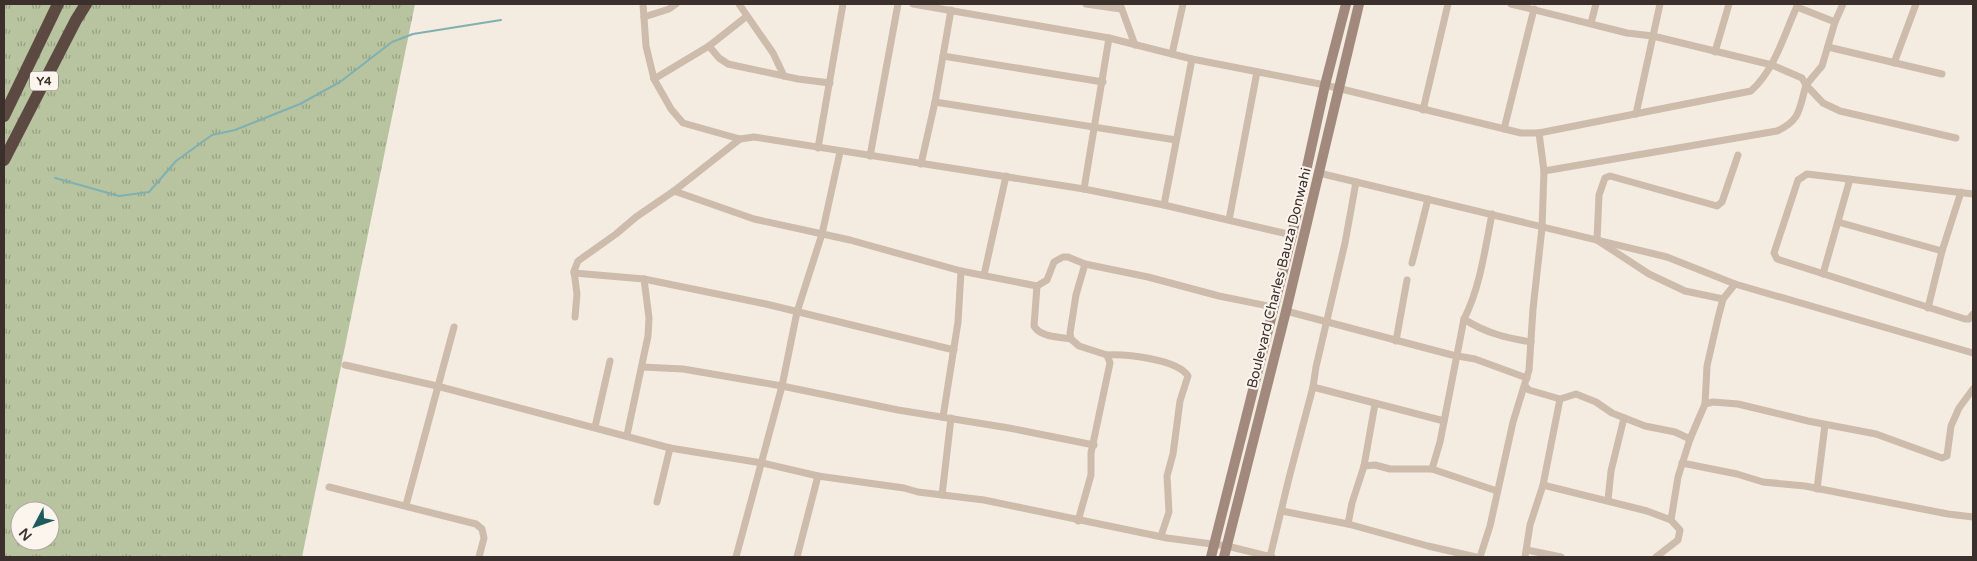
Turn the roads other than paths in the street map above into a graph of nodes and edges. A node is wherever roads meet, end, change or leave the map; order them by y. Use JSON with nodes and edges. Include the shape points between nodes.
{"nodes":[{"id":1,"x":58,"y":4,"type":"edge"},
{"id":2,"x":86,"y":4,"type":"edge"},
{"id":3,"x":643,"y":4,"type":"edge"},
{"id":4,"x":676,"y":4,"type":"edge"},
{"id":5,"x":739,"y":4,"type":"edge"},
{"id":6,"x":843,"y":4,"type":"edge"},
{"id":7,"x":898,"y":4,"type":"edge"},
{"id":8,"x":913,"y":4,"type":"edge"},
{"id":9,"x":1086,"y":4,"type":"edge"},
{"id":10,"x":1183,"y":4,"type":"edge"},
{"id":11,"x":1346,"y":4,"type":"edge"},
{"id":12,"x":1359,"y":4,"type":"edge"},
{"id":13,"x":1448,"y":4,"type":"edge"},
{"id":14,"x":1511,"y":4,"type":"edge"},
{"id":15,"x":1596,"y":4,"type":"edge"},
{"id":16,"x":1660,"y":4,"type":"edge"},
{"id":17,"x":1729,"y":4,"type":"edge"},
{"id":18,"x":1843,"y":4,"type":"edge"},
{"id":19,"x":1916,"y":4,"type":"edge"},
{"id":20,"x":1798,"y":5,"type":"edge"},
{"id":21,"x":1120,"y":7,"type":"edge"},
{"id":22,"x":1534,"y":9,"type":"junction"},
{"id":23,"x":951,"y":10,"type":"junction"},
{"id":24,"x":748,"y":16,"type":"junction"},
{"id":25,"x":644,"y":17,"type":"junction"},
{"id":26,"x":1835,"y":22,"type":"junction"},
{"id":27,"x":1591,"y":23,"type":"junction"},
{"id":28,"x":1653,"y":36,"type":"junction"},
{"id":29,"x":1109,"y":38,"type":"junction"},
{"id":30,"x":1135,"y":45,"type":"junction"},
{"id":31,"x":709,"y":46,"type":"junction"},
{"id":32,"x":1828,"y":47,"type":"junction"},
{"id":33,"x":1716,"y":52,"type":"junction"},
{"id":34,"x":1172,"y":54,"type":"junction"},
{"id":35,"x":943,"y":56,"type":"junction"},
{"id":36,"x":1192,"y":59,"type":"junction"},
{"id":37,"x":1894,"y":63,"type":"junction"},
{"id":38,"x":1772,"y":65,"type":"junction"},
{"id":39,"x":1257,"y":72,"type":"junction"},
{"id":40,"x":1942,"y":74,"type":"dead end"},
{"id":41,"x":784,"y":76,"type":"junction"},
{"id":42,"x":654,"y":80,"type":"junction"},
{"id":43,"x":1102,"y":82,"type":"junction"},
{"id":44,"x":830,"y":83,"type":"junction"},
{"id":45,"x":1325,"y":85,"type":"junction"},
{"id":46,"x":1806,"y":85,"type":"junction"},
{"id":47,"x":1338,"y":89,"type":"junction"},
{"id":48,"x":935,"y":102,"type":"junction"},
{"id":49,"x":1423,"y":110,"type":"junction"},
{"id":50,"x":1636,"y":114,"type":"junction"},
{"id":51,"x":4,"y":116,"type":"edge"},
{"id":52,"x":1096,"y":128,"type":"junction"},
{"id":53,"x":1504,"y":129,"type":"junction"},
{"id":54,"x":1539,"y":134,"type":"junction"},
{"id":55,"x":1956,"y":138,"type":"dead end"},
{"id":56,"x":740,"y":139,"type":"junction"},
{"id":57,"x":1176,"y":140,"type":"junction"},
{"id":58,"x":818,"y":148,"type":"junction"},
{"id":59,"x":840,"y":152,"type":"junction"},
{"id":60,"x":1738,"y":155,"type":"dead end"},
{"id":61,"x":870,"y":156,"type":"junction"},
{"id":62,"x":4,"y":160,"type":"edge"},
{"id":63,"x":922,"y":164,"type":"junction"},
{"id":64,"x":1544,"y":171,"type":"junction"},
{"id":65,"x":1319,"y":173,"type":"junction"},
{"id":66,"x":1006,"y":176,"type":"junction"},
{"id":67,"x":1850,"y":179,"type":"junction"},
{"id":68,"x":1356,"y":182,"type":"junction"},
{"id":69,"x":1084,"y":189,"type":"junction"},
{"id":70,"x":674,"y":191,"type":"junction"},
{"id":71,"x":1961,"y":192,"type":"junction"},
{"id":72,"x":1973,"y":194,"type":"edge"},
{"id":73,"x":1428,"y":199,"type":"junction"},
{"id":74,"x":1164,"y":205,"type":"junction"},
{"id":75,"x":1492,"y":214,"type":"junction"},
{"id":76,"x":1229,"y":220,"type":"junction"},
{"id":77,"x":1838,"y":222,"type":"junction"},
{"id":78,"x":1542,"y":228,"type":"junction"},
{"id":79,"x":822,"y":234,"type":"junction"},
{"id":80,"x":1292,"y":235,"type":"junction"},
{"id":81,"x":1597,"y":240,"type":"junction"},
{"id":82,"x":1942,"y":251,"type":"junction"},
{"id":83,"x":1412,"y":263,"type":"dead end"},
{"id":84,"x":1085,"y":264,"type":"junction"},
{"id":85,"x":961,"y":271,"type":"junction"},
{"id":86,"x":574,"y":273,"type":"junction"},
{"id":87,"x":1822,"y":274,"type":"junction"},
{"id":88,"x":984,"y":276,"type":"junction"},
{"id":89,"x":644,"y":279,"type":"junction"},
{"id":90,"x":1407,"y":280,"type":"dead end"},
{"id":91,"x":1735,"y":284,"type":"junction"},
{"id":92,"x":1037,"y":286,"type":"junction"},
{"id":93,"x":1723,"y":299,"type":"junction"},
{"id":94,"x":1273,"y":307,"type":"junction"},
{"id":95,"x":1928,"y":308,"type":"junction"},
{"id":96,"x":1286,"y":311,"type":"junction"},
{"id":97,"x":798,"y":312,"type":"junction"},
{"id":98,"x":1973,"y":314,"type":"edge"},
{"id":99,"x":575,"y":317,"type":"dead end"},
{"id":100,"x":1464,"y":319,"type":"junction"},
{"id":101,"x":1326,"y":323,"type":"junction"},
{"id":102,"x":454,"y":327,"type":"dead end"},
{"id":103,"x":1071,"y":339,"type":"junction"},
{"id":104,"x":1396,"y":340,"type":"junction"},
{"id":105,"x":1531,"y":342,"type":"junction"},
{"id":106,"x":954,"y":350,"type":"junction"},
{"id":107,"x":1973,"y":353,"type":"edge"},
{"id":108,"x":1107,"y":355,"type":"junction"},
{"id":109,"x":1456,"y":356,"type":"junction"},
{"id":110,"x":610,"y":360,"type":"dead end"},
{"id":111,"x":345,"y":365,"type":"dead end"},
{"id":112,"x":642,"y":367,"type":"junction"},
{"id":113,"x":1526,"y":382,"type":"junction"},
{"id":114,"x":437,"y":386,"type":"junction"},
{"id":115,"x":782,"y":386,"type":"junction"},
{"id":116,"x":1313,"y":387,"type":"junction"},
{"id":117,"x":1973,"y":389,"type":"edge"},
{"id":118,"x":1560,"y":399,"type":"junction"},
{"id":119,"x":1375,"y":404,"type":"junction"},
{"id":120,"x":1705,"y":404,"type":"junction"},
{"id":121,"x":942,"y":417,"type":"junction"},
{"id":122,"x":951,"y":418,"type":"junction"},
{"id":123,"x":1624,"y":418,"type":"junction"},
{"id":124,"x":1444,"y":421,"type":"junction"},
{"id":125,"x":1825,"y":425,"type":"junction"},
{"id":126,"x":594,"y":427,"type":"junction"},
{"id":127,"x":627,"y":435,"type":"junction"},
{"id":128,"x":1690,"y":439,"type":"junction"},
{"id":129,"x":1094,"y":445,"type":"junction"},
{"id":130,"x":670,"y":448,"type":"junction"},
{"id":131,"x":762,"y":463,"type":"junction"},
{"id":132,"x":1682,"y":463,"type":"junction"},
{"id":133,"x":1364,"y":466,"type":"junction"},
{"id":134,"x":1432,"y":469,"type":"junction"},
{"id":135,"x":818,"y":476,"type":"junction"},
{"id":136,"x":1542,"y":485,"type":"junction"},
{"id":137,"x":329,"y":487,"type":"dead end"},
{"id":138,"x":1817,"y":489,"type":"junction"},
{"id":139,"x":1497,"y":491,"type":"junction"},
{"id":140,"x":942,"y":495,"type":"junction"},
{"id":141,"x":1608,"y":500,"type":"junction"},
{"id":142,"x":657,"y":502,"type":"dead end"},
{"id":143,"x":406,"y":505,"type":"junction"},
{"id":144,"x":1282,"y":511,"type":"junction"},
{"id":145,"x":1973,"y":517,"type":"edge"},
{"id":146,"x":1078,"y":520,"type":"junction"},
{"id":147,"x":1672,"y":520,"type":"junction"},
{"id":148,"x":1348,"y":524,"type":"junction"},
{"id":149,"x":1161,"y":536,"type":"junction"},
{"id":150,"x":1215,"y":545,"type":"junction"},
{"id":151,"x":1227,"y":546,"type":"junction"},
{"id":152,"x":1526,"y":553,"type":"edge"},
{"id":153,"x":479,"y":557,"type":"edge"},
{"id":154,"x":736,"y":557,"type":"edge"},
{"id":155,"x":797,"y":557,"type":"edge"},
{"id":156,"x":1211,"y":557,"type":"edge"},
{"id":157,"x":1224,"y":557,"type":"edge"},
{"id":158,"x":1271,"y":557,"type":"edge"},
{"id":159,"x":1476,"y":557,"type":"edge"},
{"id":160,"x":1480,"y":557,"type":"edge"},
{"id":161,"x":1562,"y":557,"type":"edge"},
{"id":162,"x":1656,"y":557,"type":"edge"}],
"edges":[{"from":1,"to":51,"type":"highway","number":"Y4"},
{"from":2,"to":62,"type":"highway","number":"Y4"},
{"from":3,"to":25,"type":"street"},
{"from":4,"to":25,"type":"street"},
{"from":5,"to":24,"type":"street"},
{"from":6,"to":44,"type":"street"},
{"from":7,"to":61,"type":"street"},
{"from":8,"to":23,"type":"street"},
{"from":9,"to":21,"type":"street"},
{"from":10,"to":34,"type":"street"},
{"from":11,"to":45,"type":"main road","name":"Boulevard Charles Bauza Donwahi"},
{"from":12,"to":47,"type":"main road","name":"Boulevard Charles Bauza Donwahi"},
{"from":13,"to":49,"type":"street"},
{"from":14,"to":22,"type":"street"},
{"from":15,"to":27,"type":"street"},
{"from":16,"to":28,"type":"street"},
{"from":17,"to":33,"type":"street"},
{"from":18,"to":26,"type":"street"},
{"from":19,"to":37,"type":"street"},
{"from":20,"to":26,"type":"street"},
{"from":20,"to":38,"type":"street"},
{"from":21,"to":30,"type":"street"},
{"from":22,"to":27,"type":"street"},
{"from":22,"to":53,"type":"street"},
{"from":23,"to":29,"type":"street"},
{"from":23,"to":35,"type":"street"},
{"from":24,"to":31,"type":"street"},
{"from":24,"to":41,"type":"street"},
{"from":25,"to":42,"type":"street","via":[[646,46]]},
{"from":26,"to":32,"type":"street"},
{"from":27,"to":28,"type":"street"},
{"from":28,"to":33,"type":"street"},
{"from":28,"to":50,"type":"street"},
{"from":29,"to":30,"type":"street"},
{"from":29,"to":43,"type":"street"},
{"from":30,"to":34,"type":"street"},
{"from":31,"to":41,"type":"street","via":[[728,64]]},
{"from":31,"to":42,"type":"street"},
{"from":32,"to":37,"type":"street"},
{"from":32,"to":46,"type":"street","via":[[1822,66]]},
{"from":33,"to":38,"type":"street"},
{"from":34,"to":36,"type":"street"},
{"from":35,"to":43,"type":"street"},
{"from":35,"to":48,"type":"street"},
{"from":36,"to":39,"type":"street"},
{"from":36,"to":57,"type":"street"},
{"from":37,"to":40,"type":"street"},
{"from":38,"to":46,"type":"street","via":[[1802,78]]},
{"from":38,"to":50,"type":"street","via":[[1761,82],[1744,94]]},
{"from":39,"to":45,"type":"street"},
{"from":39,"to":76,"type":"street"},
{"from":41,"to":44,"type":"street"},
{"from":42,"to":56,"type":"street","via":[[683,124]]},
{"from":43,"to":52,"type":"street"},
{"from":44,"to":58,"type":"street"},
{"from":45,"to":47,"type":"street"},
{"from":45,"to":80,"type":"main road","name":"Boulevard Charles Bauza Donwahi"},
{"from":46,"to":55,"type":"street","via":[[1823,103],[1840,111]]},
{"from":46,"to":64,"type":"street","via":[[1796,119],[1777,131]]},
{"from":47,"to":49,"type":"street"},
{"from":47,"to":65,"type":"main road","name":"Boulevard Charles Bauza Donwahi"},
{"from":48,"to":52,"type":"street"},
{"from":48,"to":63,"type":"street"},
{"from":49,"to":53,"type":"street"},
{"from":50,"to":54,"type":"street"},
{"from":52,"to":57,"type":"street"},
{"from":52,"to":69,"type":"street"},
{"from":53,"to":54,"type":"street"},
{"from":54,"to":64,"type":"street"},
{"from":56,"to":58,"type":"street","via":[[754,137]]},
{"from":56,"to":70,"type":"street"},
{"from":57,"to":74,"type":"street"},
{"from":58,"to":59,"type":"street"},
{"from":59,"to":61,"type":"street"},
{"from":59,"to":79,"type":"street"},
{"from":60,"to":81,"type":"street","via":[[1722,202],[1716,206],[1610,176],[1605,178],[1600,195]]},
{"from":61,"to":63,"type":"street"},
{"from":63,"to":66,"type":"street"},
{"from":64,"to":78,"type":"street"},
{"from":65,"to":68,"type":"street"},
{"from":65,"to":96,"type":"main road","name":"Boulevard Charles Bauza Donwahi"},
{"from":66,"to":69,"type":"street"},
{"from":66,"to":88,"type":"street"},
{"from":67,"to":71,"type":"street"},
{"from":67,"to":77,"type":"street"},
{"from":67,"to":87,"type":"street","via":[[1807,174],[1800,178],[1774,253],[1777,259]]},
{"from":68,"to":73,"type":"street"},
{"from":68,"to":101,"type":"street"},
{"from":69,"to":74,"type":"street"},
{"from":70,"to":79,"type":"street","via":[[754,219]]},
{"from":70,"to":86,"type":"street","via":[[578,261]]},
{"from":71,"to":72,"type":"street"},
{"from":71,"to":82,"type":"street"},
{"from":73,"to":75,"type":"street"},
{"from":73,"to":83,"type":"street"},
{"from":74,"to":76,"type":"street"},
{"from":75,"to":78,"type":"street"},
{"from":75,"to":100,"type":"street"},
{"from":76,"to":80,"type":"street"},
{"from":77,"to":82,"type":"street"},
{"from":77,"to":87,"type":"street"},
{"from":78,"to":81,"type":"street"},
{"from":78,"to":105,"type":"street"},
{"from":79,"to":85,"type":"street"},
{"from":79,"to":97,"type":"street"},
{"from":80,"to":94,"type":"main road","name":"Boulevard Charles Bauza Donwahi"},
{"from":81,"to":91,"type":"street","via":[[1667,257]]},
{"from":81,"to":93,"type":"street","via":[[1649,274],[1685,292]]},
{"from":82,"to":95,"type":"street"},
{"from":84,"to":92,"type":"street","via":[[1068,257],[1060,258],[1054,262],[1047,280]]},
{"from":84,"to":94,"type":"street"},
{"from":84,"to":103,"type":"street","via":[[1076,295]]},
{"from":85,"to":88,"type":"street"},
{"from":85,"to":106,"type":"street"},
{"from":86,"to":89,"type":"street"},
{"from":86,"to":99,"type":"street","via":[[577,294]]},
{"from":87,"to":95,"type":"street"},
{"from":88,"to":92,"type":"street"},
{"from":89,"to":97,"type":"street"},
{"from":89,"to":112,"type":"street","via":[[649,318]]},
{"from":90,"to":104,"type":"street"},
{"from":91,"to":93,"type":"street"},
{"from":91,"to":107,"type":"street"},
{"from":92,"to":103,"type":"street","via":[[1036,331]]},
{"from":93,"to":120,"type":"street","via":[[1707,366]]},
{"from":94,"to":150,"type":"main road","name":"Boulevard Charles Bauza Donwahi"},
{"from":95,"to":98,"type":"street","via":[[1965,319]]},
{"from":96,"to":101,"type":"street"},
{"from":96,"to":151,"type":"main road","name":"Boulevard Charles Bauza Donwahi"},
{"from":97,"to":106,"type":"street"},
{"from":97,"to":115,"type":"street"},
{"from":100,"to":105,"type":"street","via":[[1493,334]]},
{"from":100,"to":109,"type":"street"},
{"from":101,"to":104,"type":"street"},
{"from":101,"to":116,"type":"street"},
{"from":102,"to":114,"type":"street"},
{"from":103,"to":108,"type":"street","via":[[1079,346]]},
{"from":104,"to":109,"type":"street"},
{"from":105,"to":113,"type":"street"},
{"from":106,"to":121,"type":"street"},
{"from":108,"to":129,"type":"street","via":[[1110,363]]},
{"from":108,"to":149,"type":"street","via":[[1122,354],[1156,361],[1184,370],[1188,376],[1180,401],[1167,476],[1169,512]]},
{"from":109,"to":113,"type":"street","via":[[1475,359]]},
{"from":109,"to":124,"type":"street"},
{"from":110,"to":126,"type":"street"},
{"from":111,"to":114,"type":"street"},
{"from":112,"to":115,"type":"street","via":[[683,369]]},
{"from":112,"to":127,"type":"street"},
{"from":113,"to":118,"type":"street","via":[[1529,390]]},
{"from":113,"to":139,"type":"street"},
{"from":114,"to":126,"type":"street"},
{"from":114,"to":143,"type":"street"},
{"from":115,"to":121,"type":"street"},
{"from":115,"to":131,"type":"street"},
{"from":116,"to":119,"type":"street"},
{"from":116,"to":144,"type":"street"},
{"from":117,"to":125,"type":"street","via":[[1959,408],[1951,426],[1947,456],[1942,458],[1886,436]]},
{"from":118,"to":123,"type":"street","via":[[1576,394]]},
{"from":118,"to":136,"type":"street"},
{"from":119,"to":124,"type":"street"},
{"from":119,"to":133,"type":"street"},
{"from":120,"to":125,"type":"street","via":[[1738,404]]},
{"from":120,"to":128,"type":"street"},
{"from":121,"to":122,"type":"street"},
{"from":122,"to":129,"type":"street"},
{"from":122,"to":140,"type":"street"},
{"from":123,"to":128,"type":"street"},
{"from":123,"to":141,"type":"street","via":[[1611,471]]},
{"from":124,"to":134,"type":"street"},
{"from":125,"to":138,"type":"street"},
{"from":126,"to":127,"type":"street"},
{"from":127,"to":130,"type":"street"},
{"from":128,"to":132,"type":"street"},
{"from":129,"to":146,"type":"street","via":[[1091,475]]},
{"from":130,"to":131,"type":"street"},
{"from":130,"to":142,"type":"street"},
{"from":131,"to":135,"type":"street"},
{"from":131,"to":154,"type":"street"},
{"from":132,"to":138,"type":"street","via":[[1763,482]]},
{"from":132,"to":147,"type":"street"},
{"from":133,"to":134,"type":"street"},
{"from":133,"to":148,"type":"street"},
{"from":134,"to":139,"type":"street"},
{"from":135,"to":140,"type":"street"},
{"from":135,"to":155,"type":"street"},
{"from":136,"to":141,"type":"street"},
{"from":136,"to":152,"type":"street","via":[[1530,525]]},
{"from":137,"to":143,"type":"street"},
{"from":138,"to":145,"type":"street"},
{"from":139,"to":160,"type":"street"},
{"from":140,"to":146,"type":"street","via":[[1018,506]]},
{"from":141,"to":147,"type":"street"},
{"from":143,"to":153,"type":"street","via":[[476,524],[482,529],[484,538]]},
{"from":144,"to":148,"type":"street"},
{"from":144,"to":158,"type":"street"},
{"from":146,"to":149,"type":"street"},
{"from":147,"to":162,"type":"street","via":[[1680,530],[1678,540]]},
{"from":148,"to":159,"type":"street"},
{"from":149,"to":150,"type":"street"},
{"from":150,"to":151,"type":"street"},
{"from":150,"to":156,"type":"main road","name":"Boulevard Charles Bauza Donwahi"},
{"from":151,"to":157,"type":"main road","name":"Boulevard Charles Bauza Donwahi"},
{"from":151,"to":158,"type":"street"},
{"from":152,"to":161,"type":"street"}]}
